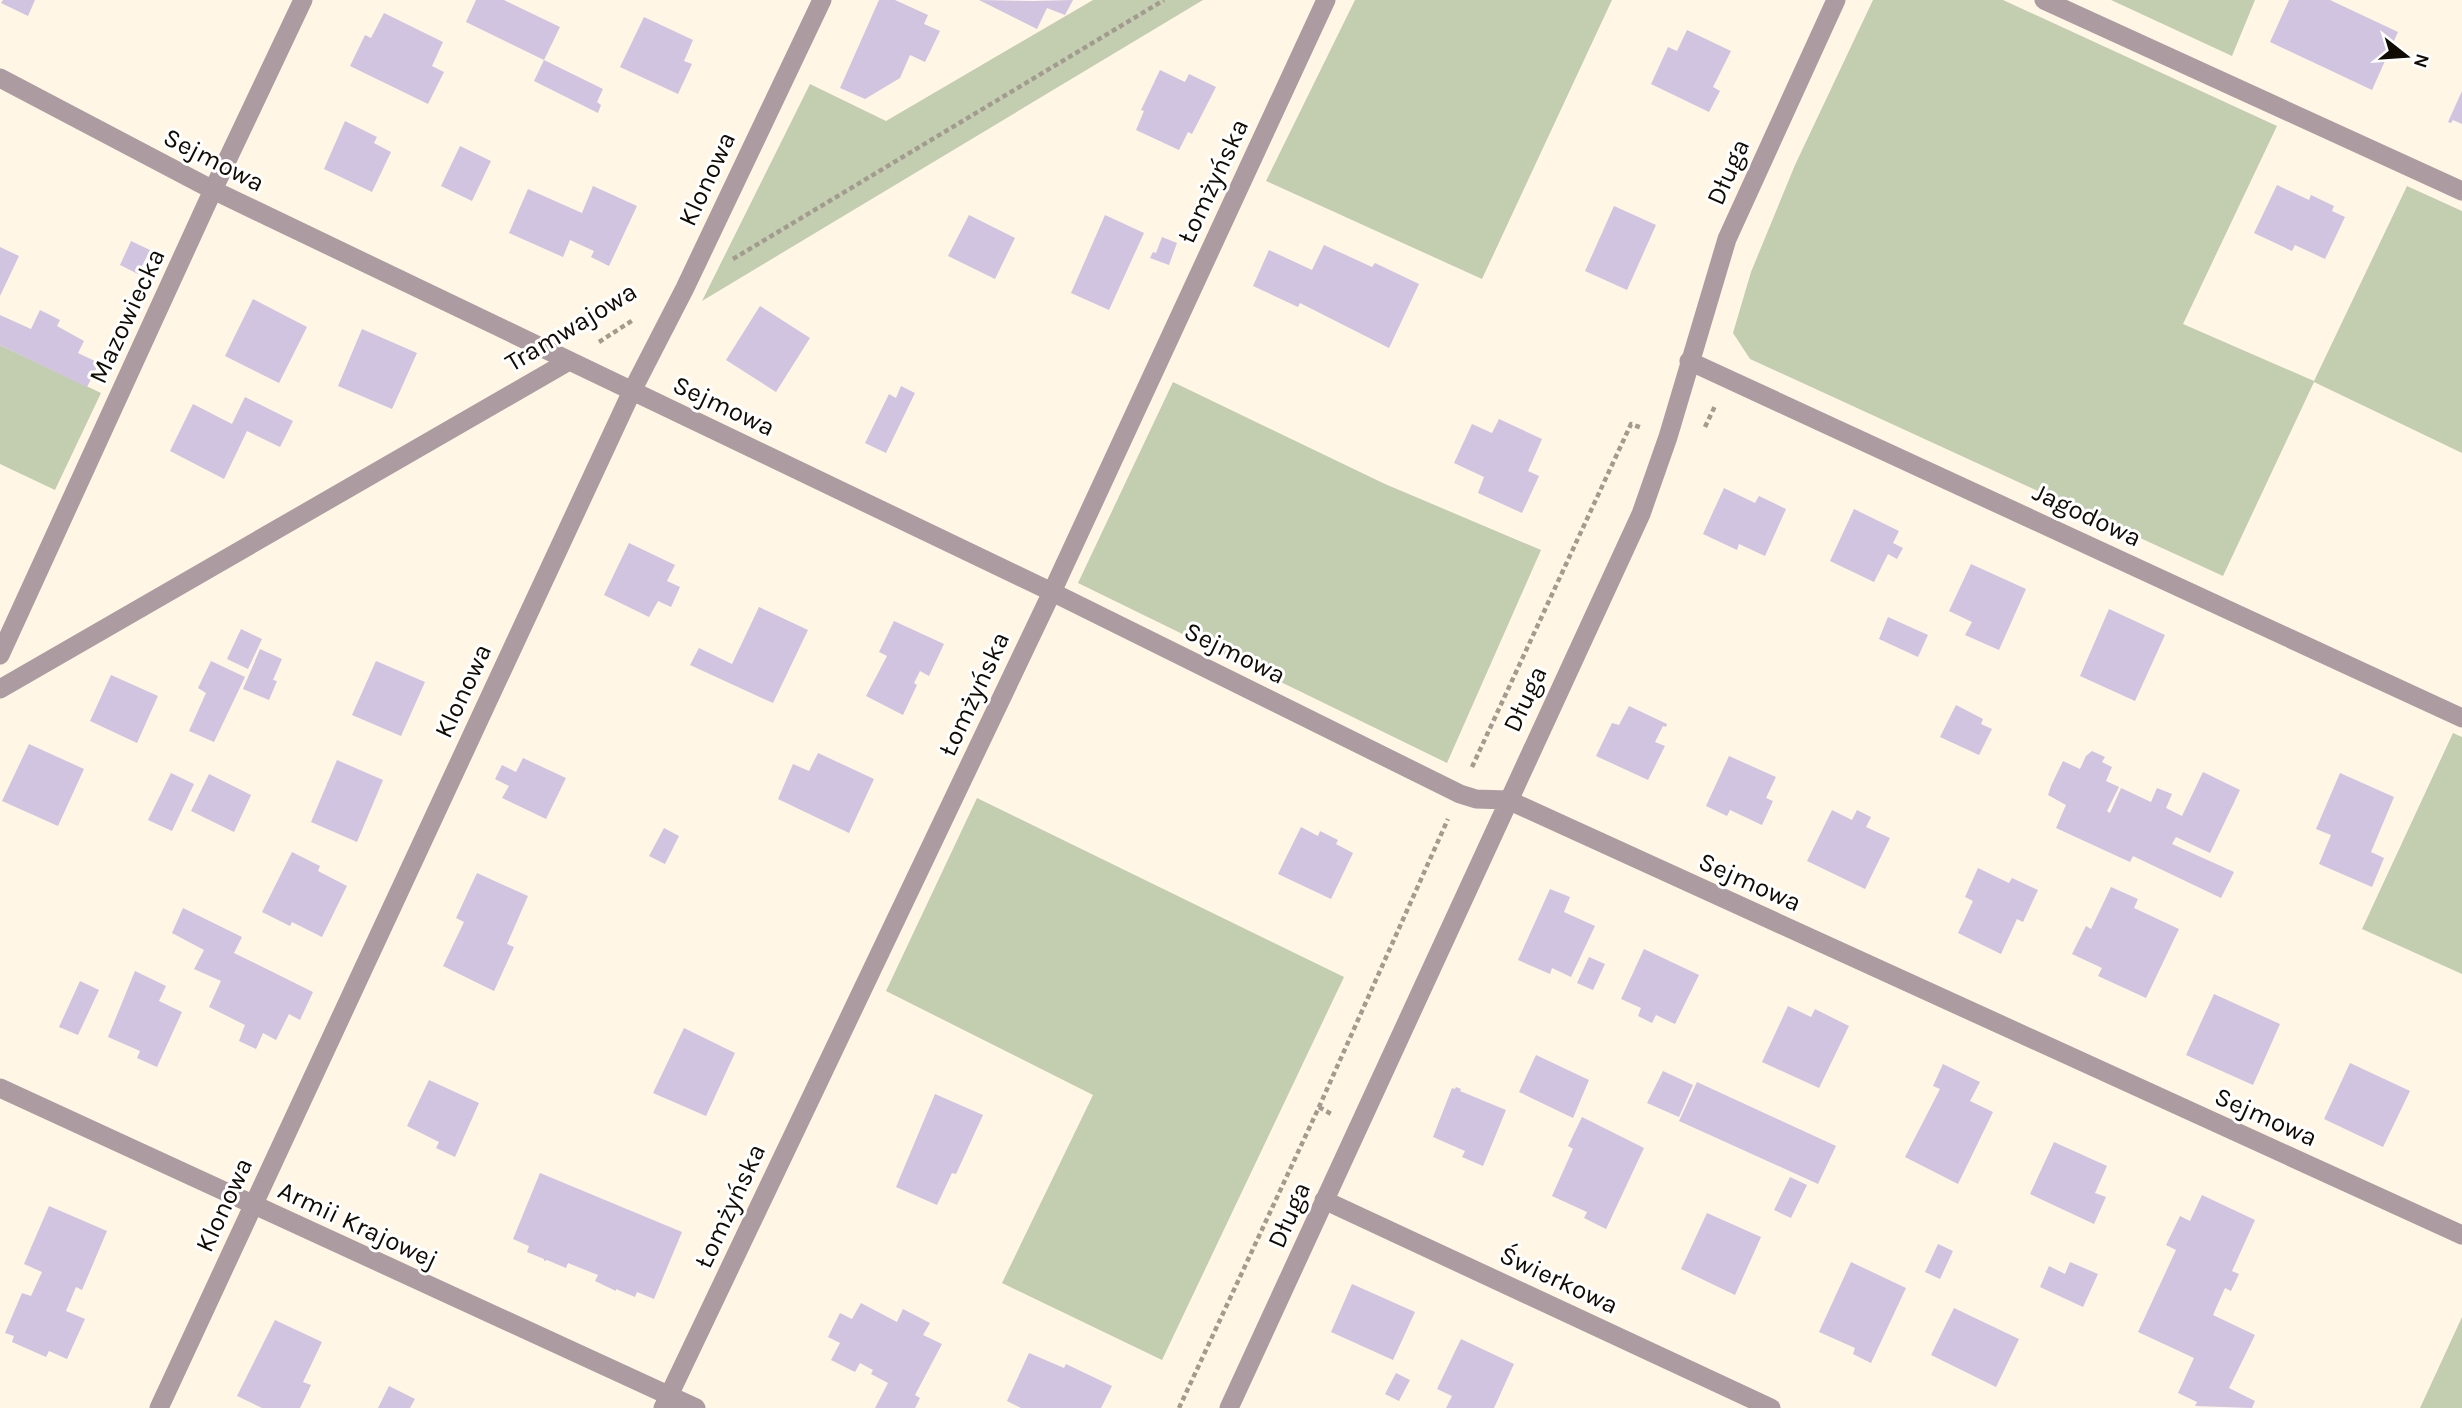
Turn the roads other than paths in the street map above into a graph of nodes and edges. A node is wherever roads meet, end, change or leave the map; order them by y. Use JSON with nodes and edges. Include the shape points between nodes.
{"nodes":[{"id":1,"x":303,"y":0,"type":"edge"},
{"id":2,"x":822,"y":0,"type":"edge"},
{"id":3,"x":1326,"y":0,"type":"edge"},
{"id":4,"x":1836,"y":0,"type":"edge"},
{"id":5,"x":2044,"y":0,"type":"edge"},
{"id":6,"x":0,"y":78,"type":"edge"},
{"id":7,"x":213,"y":190,"type":"junction"},
{"id":8,"x":2462,"y":191,"type":"edge"},
{"id":9,"x":569,"y":361,"type":"junction"},
{"id":10,"x":1689,"y":361,"type":"junction"},
{"id":11,"x":632,"y":391,"type":"junction"},
{"id":12,"x":1052,"y":592,"type":"junction"},
{"id":13,"x":0,"y":654,"type":"edge"},
{"id":14,"x":0,"y":689,"type":"edge"},
{"id":15,"x":2462,"y":718,"type":"edge"},
{"id":16,"x":1508,"y":800,"type":"junction"},
{"id":17,"x":0,"y":1087,"type":"edge"},
{"id":18,"x":1324,"y":1200,"type":"junction"},
{"id":19,"x":253,"y":1205,"type":"junction"},
{"id":20,"x":2462,"y":1235,"type":"edge"},
{"id":21,"x":666,"y":1402,"type":"edge"},
{"id":22,"x":159,"y":1408,"type":"edge"},
{"id":23,"x":696,"y":1408,"type":"edge"},
{"id":24,"x":1229,"y":1408,"type":"edge"},
{"id":25,"x":1771,"y":1408,"type":"edge"}],
"edges":[{"from":1,"to":7,"type":"street","name":"Mazowiecka"},
{"from":2,"to":11,"type":"street","name":"Klonowa"},
{"from":3,"to":12,"type":"street","name":"Łomżyńska"},
{"from":4,"to":10,"type":"street","name":"Długa","via":[[1727,239]]},
{"from":5,"to":8,"type":"street"},
{"from":6,"to":7,"type":"street","name":"Sejmowa"},
{"from":7,"to":9,"type":"street","name":"Sejmowa"},
{"from":7,"to":13,"type":"street","name":"Mazowiecka"},
{"from":9,"to":11,"type":"street","name":"Sejmowa"},
{"from":9,"to":14,"type":"street","name":"Tramwajowa"},
{"from":10,"to":15,"type":"street","name":"Jagodowa"},
{"from":10,"to":16,"type":"street","name":"Długa","via":[[1641,514]]},
{"from":11,"to":12,"type":"street","name":"Sejmowa"},
{"from":11,"to":19,"type":"street","name":"Klonowa"},
{"from":12,"to":16,"type":"street","name":"Sejmowa","via":[[1460,794]]},
{"from":12,"to":21,"type":"street","name":"Łomżyńska"},
{"from":16,"to":18,"type":"street","name":"Długa"},
{"from":16,"to":20,"type":"street","name":"Sejmowa"},
{"from":17,"to":19,"type":"street","name":"Armii Krajowej"},
{"from":18,"to":24,"type":"street","name":"Długa"},
{"from":18,"to":25,"type":"street","name":"Świerkowa"},
{"from":19,"to":21,"type":"street","name":"Armii Krajowej"},
{"from":19,"to":22,"type":"street","name":"Klonowa"},
{"from":21,"to":23,"type":"street","name":"Armii Krajowej"}]}
